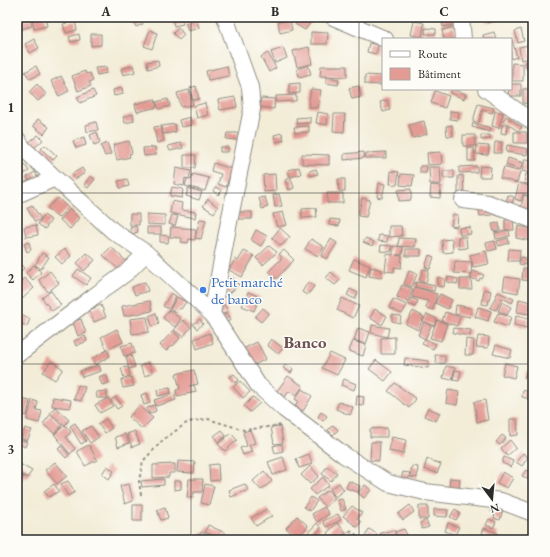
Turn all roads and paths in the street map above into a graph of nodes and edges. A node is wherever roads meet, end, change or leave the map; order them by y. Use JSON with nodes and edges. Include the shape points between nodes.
{"nodes":[{"id":1,"x":225,"y":17,"type":"edge"},
{"id":2,"x":333,"y":17,"type":"edge"},
{"id":3,"x":461,"y":17,"type":"edge"},
{"id":4,"x":383,"y":38,"type":"edge"},
{"id":5,"x":464,"y":38,"type":"edge"},
{"id":6,"x":487,"y":90,"type":"edge"},
{"id":7,"x":533,"y":122,"type":"edge"},
{"id":8,"x":17,"y":139,"type":"edge"},
{"id":9,"x":55,"y":178,"type":"junction"},
{"id":10,"x":17,"y":195,"type":"edge"},
{"id":11,"x":464,"y":200,"type":"dead end"},
{"id":12,"x":533,"y":220,"type":"edge"},
{"id":13,"x":146,"y":253,"type":"junction"},
{"id":14,"x":212,"y":314,"type":"junction"},
{"id":15,"x":17,"y":355,"type":"edge"},
{"id":16,"x":302,"y":423,"type":"junction"},
{"id":17,"x":141,"y":495,"type":"dead end"},
{"id":18,"x":533,"y":513,"type":"edge"},
{"id":19,"x":350,"y":530,"type":"dead end"},
{"id":20,"x":363,"y":540,"type":"edge"}],
"edges":[{"from":1,"to":14,"type":"street","via":[[250,87],[252,109]]},
{"from":2,"to":4,"type":"street"},
{"from":3,"to":5,"type":"street"},
{"from":6,"to":7,"type":"street"},
{"from":8,"to":9,"type":"street"},
{"from":9,"to":10,"type":"street"},
{"from":9,"to":13,"type":"street","via":[[113,231]]},
{"from":11,"to":12,"type":"street","via":[[488,203]]},
{"from":13,"to":14,"type":"street"},
{"from":13,"to":15,"type":"street","via":[[126,273]]},
{"from":14,"to":16,"type":"street","via":[[258,385]]},
{"from":16,"to":17,"type":"path","via":[[244,430],[208,419],[188,422],[163,440],[143,461],[139,481]]},
{"from":16,"to":18,"type":"street","via":[[344,455],[388,483],[425,492],[502,501]]},
{"from":19,"to":20,"type":"path"}]}
